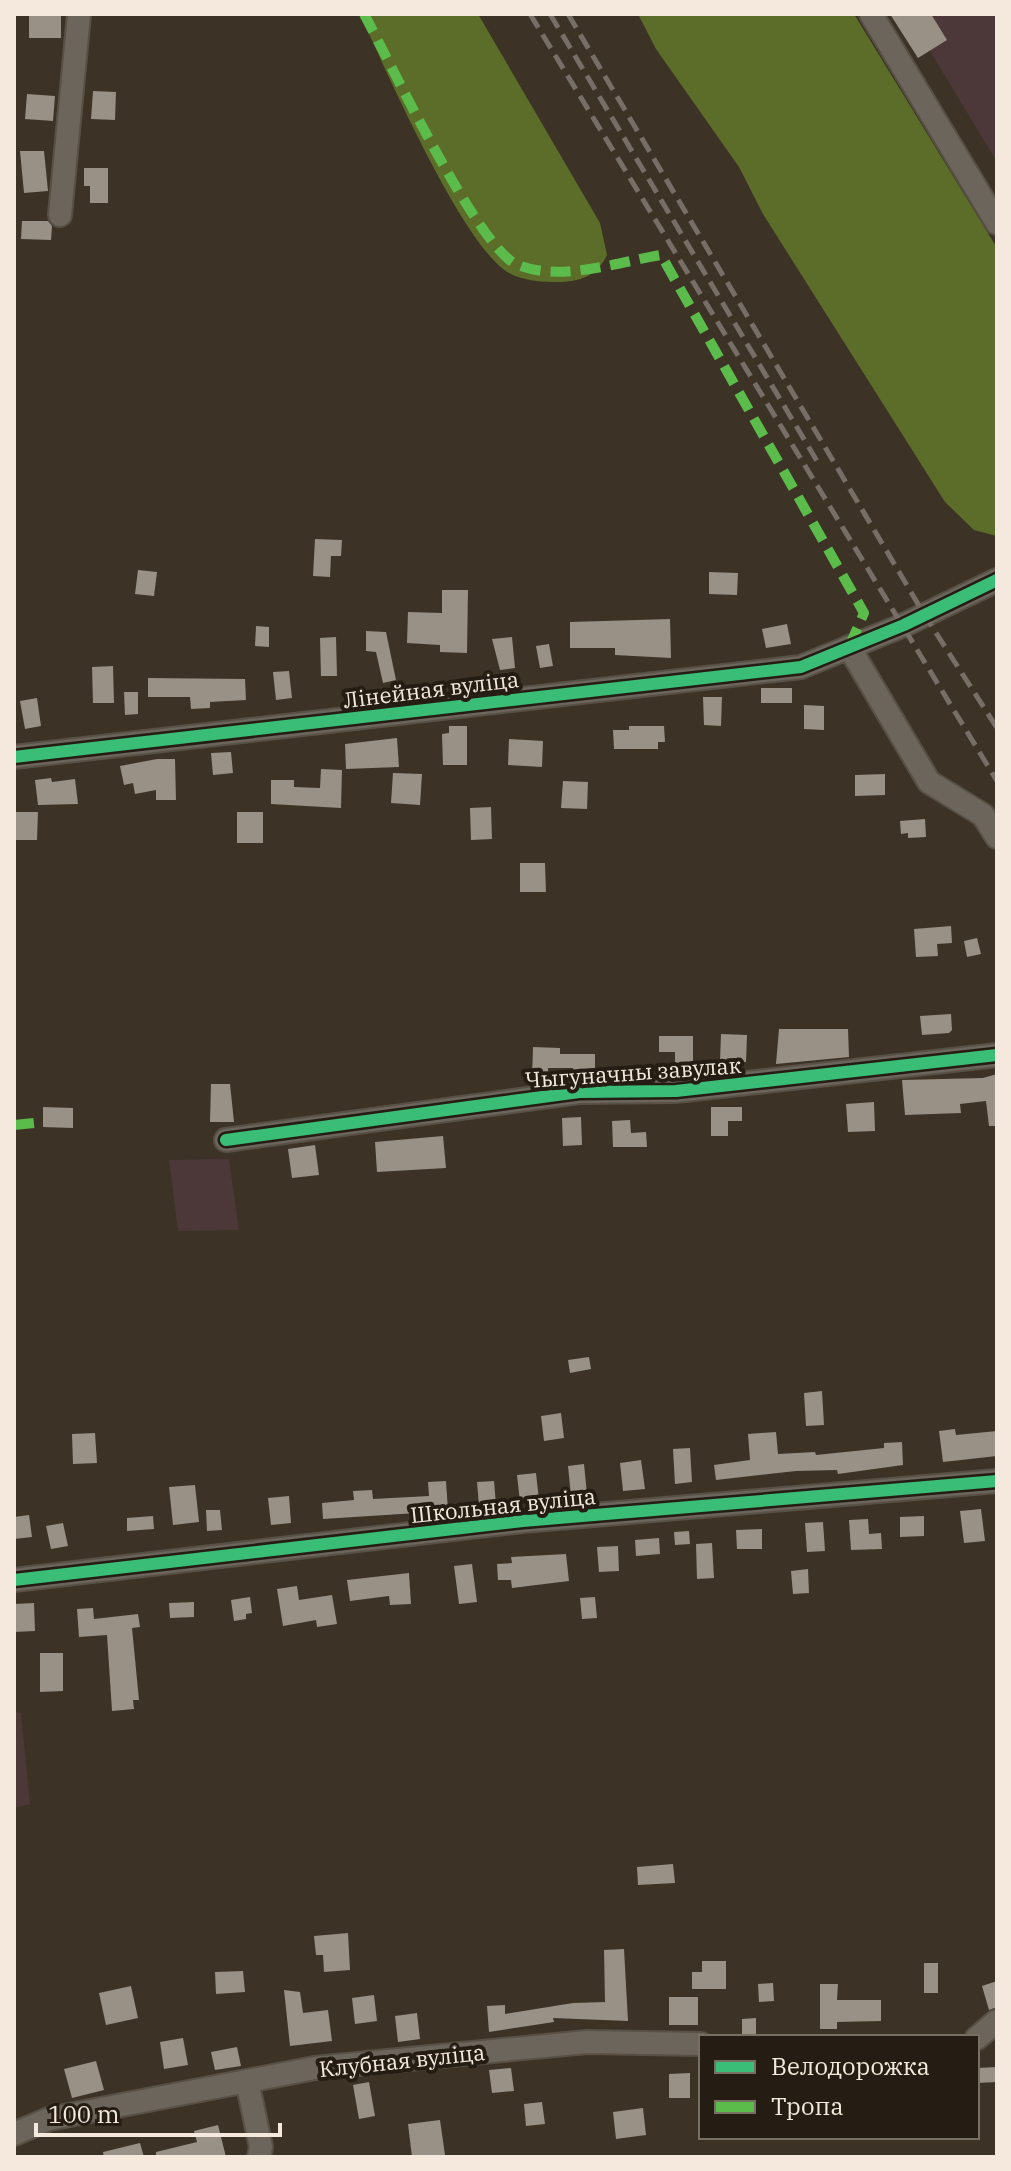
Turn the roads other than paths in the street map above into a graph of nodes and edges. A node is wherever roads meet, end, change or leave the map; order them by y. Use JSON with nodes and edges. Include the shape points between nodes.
{"nodes":[{"id":1,"x":79,"y":14,"type":"edge"},
{"id":2,"x":871,"y":14,"type":"edge"},
{"id":3,"x":932,"y":113,"type":"junction"},
{"id":4,"x":997,"y":197,"type":"edge"},
{"id":5,"x":60,"y":215,"type":"dead end"},
{"id":6,"x":997,"y":223,"type":"edge"},
{"id":7,"x":997,"y":580,"type":"edge"},
{"id":8,"x":849,"y":647,"type":"junction"},
{"id":9,"x":14,"y":757,"type":"edge"},
{"id":10,"x":997,"y":837,"type":"edge"},
{"id":11,"x":997,"y":1055,"type":"edge"},
{"id":12,"x":226,"y":1140,"type":"dead end"},
{"id":13,"x":997,"y":1481,"type":"edge"},
{"id":14,"x":14,"y":1580,"type":"edge"},
{"id":15,"x":997,"y":2021,"type":"edge"},
{"id":16,"x":979,"y":2036,"type":"edge"},
{"id":17,"x":699,"y":2044,"type":"edge"},
{"id":18,"x":247,"y":2081,"type":"junction"},
{"id":19,"x":14,"y":2134,"type":"edge"},
{"id":20,"x":259,"y":2157,"type":"edge"}],
"edges":[{"from":1,"to":5,"type":"street"},
{"from":2,"to":3,"type":"street"},
{"from":3,"to":4,"type":"street","via":[[954,128]]},
{"from":3,"to":6,"type":"street"},
{"from":7,"to":8,"type":"street","name":"Лінейная вуліца"},
{"from":8,"to":9,"type":"street","name":"Лінейная вуліца","via":[[801,667]]},
{"from":8,"to":10,"type":"street","via":[[929,782],[983,815]]},
{"from":11,"to":12,"type":"street","name":"Чыгуначны завулак","via":[[676,1091],[579,1092]]},
{"from":13,"to":14,"type":"street","name":"Школьная вуліца","via":[[523,1521]]},
{"from":15,"to":16,"type":"street"},
{"from":17,"to":18,"type":"street","name":"Клубная вуліца","via":[[587,2042],[315,2068]]},
{"from":18,"to":19,"type":"street","name":"Клубная вуліца","via":[[49,2119]]},
{"from":18,"to":20,"type":"street"}]}
